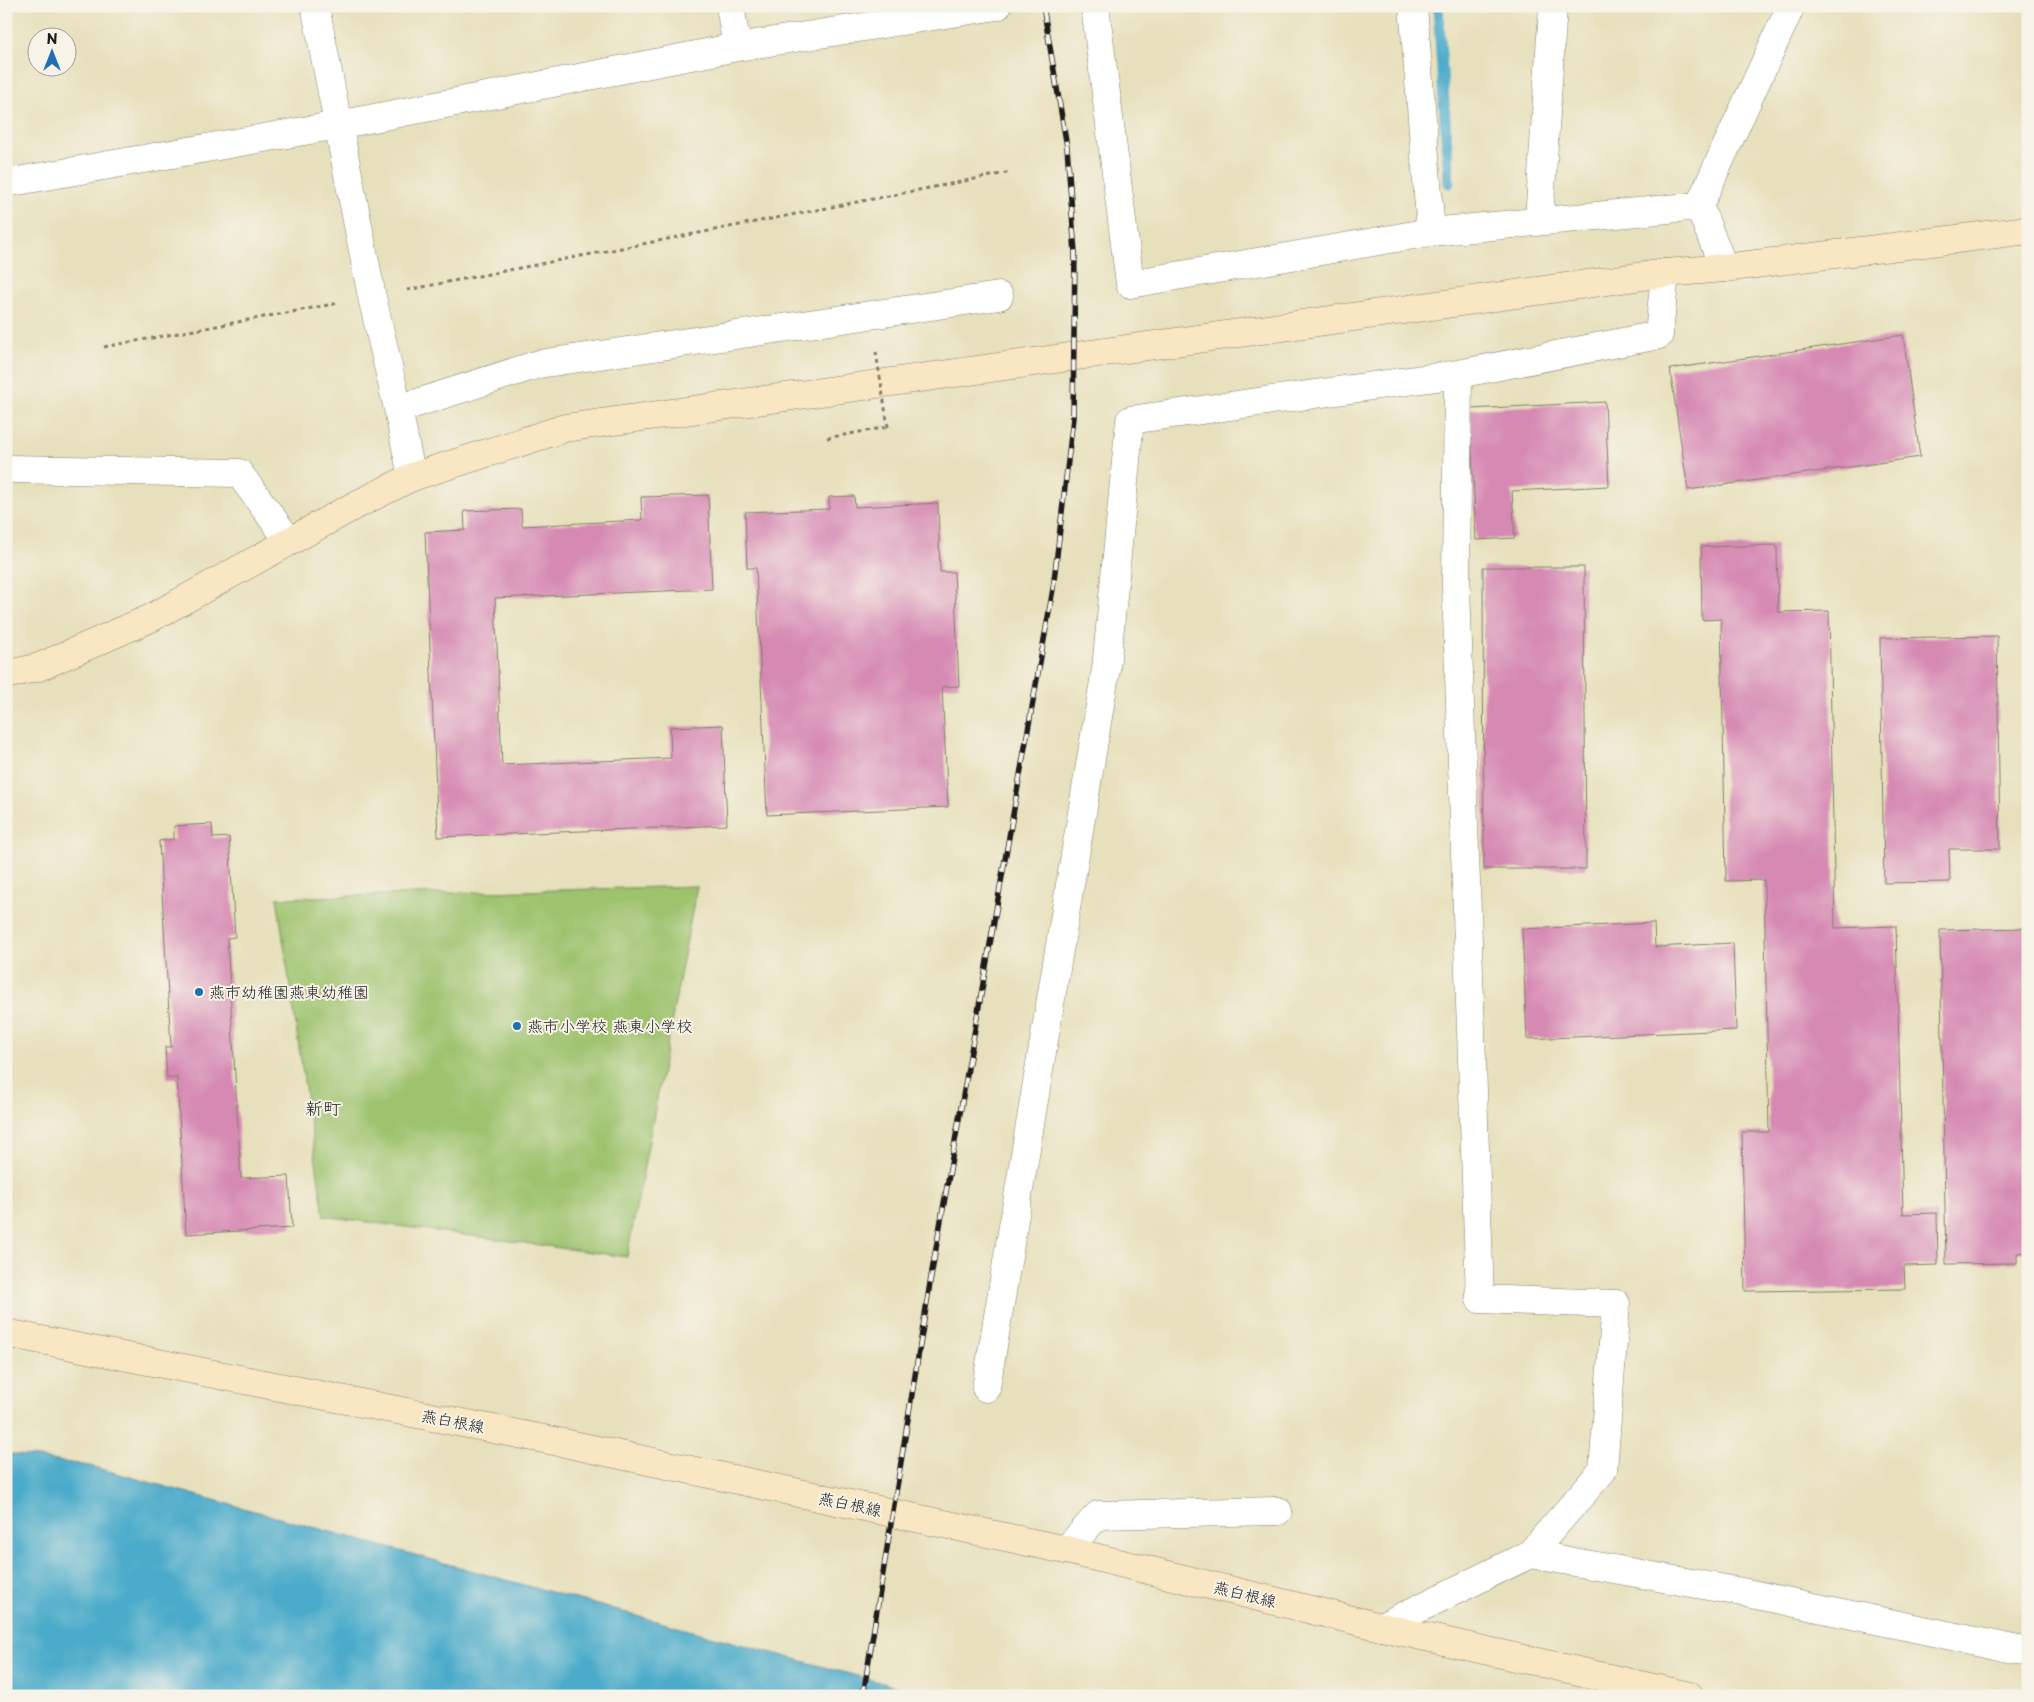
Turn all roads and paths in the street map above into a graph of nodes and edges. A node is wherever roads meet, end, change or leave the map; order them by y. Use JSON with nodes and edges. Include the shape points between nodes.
{"nodes":[{"id":1,"x":315,"y":6,"type":"edge"},
{"id":2,"x":730,"y":6,"type":"edge"},
{"id":3,"x":997,"y":6,"type":"edge"},
{"id":4,"x":1095,"y":6,"type":"edge"},
{"id":5,"x":1413,"y":6,"type":"edge"},
{"id":6,"x":1553,"y":6,"type":"edge"},
{"id":7,"x":1791,"y":6,"type":"edge"},
{"id":8,"x":737,"y":47,"type":"junction"},
{"id":9,"x":338,"y":125,"type":"junction"},
{"id":10,"x":1011,"y":172,"type":"dead end"},
{"id":11,"x":6,"y":184,"type":"edge"},
{"id":12,"x":1699,"y":206,"type":"junction"},
{"id":13,"x":1539,"y":221,"type":"junction"},
{"id":14,"x":2028,"y":230,"type":"edge"},
{"id":15,"x":1431,"y":232,"type":"junction"},
{"id":16,"x":1724,"y":268,"type":"junction"},
{"id":17,"x":1665,"y":273,"type":"junction"},
{"id":18,"x":999,"y":296,"type":"dead end"},
{"id":19,"x":372,"y":297,"type":"junction"},
{"id":20,"x":104,"y":347,"type":"dead end"},
{"id":21,"x":876,"y":352,"type":"dead end"},
{"id":22,"x":1458,"y":374,"type":"junction"},
{"id":23,"x":398,"y":408,"type":"junction"},
{"id":24,"x":827,"y":438,"type":"dead end"},
{"id":25,"x":6,"y":469,"type":"edge"},
{"id":26,"x":412,"y":477,"type":"junction"},
{"id":27,"x":289,"y":541,"type":"junction"},
{"id":28,"x":6,"y":675,"type":"edge"},
{"id":29,"x":6,"y":1333,"type":"edge"},
{"id":30,"x":986,"y":1388,"type":"dead end"},
{"id":31,"x":1278,"y":1510,"type":"dead end"},
{"id":32,"x":1066,"y":1550,"type":"junction"},
{"id":33,"x":1530,"y":1554,"type":"junction"},
{"id":34,"x":1381,"y":1627,"type":"junction"},
{"id":35,"x":2028,"y":1652,"type":"edge"},
{"id":36,"x":1689,"y":1696,"type":"edge"}],
"edges":[{"from":1,"to":9,"type":"street"},
{"from":2,"to":8,"type":"street"},
{"from":3,"to":8,"type":"street"},
{"from":4,"to":15,"type":"street","via":[[1130,284]]},
{"from":5,"to":15,"type":"street"},
{"from":6,"to":13,"type":"street"},
{"from":7,"to":12,"type":"street"},
{"from":8,"to":9,"type":"street"},
{"from":9,"to":11,"type":"street"},
{"from":9,"to":19,"type":"street"},
{"from":10,"to":19,"type":"path"},
{"from":12,"to":13,"type":"street"},
{"from":12,"to":16,"type":"street"},
{"from":13,"to":15,"type":"street"},
{"from":14,"to":16,"type":"street"},
{"from":16,"to":17,"type":"street"},
{"from":17,"to":22,"type":"street","via":[[1659,336]]},
{"from":17,"to":26,"type":"street","via":[[565,428]]},
{"from":18,"to":23,"type":"street","via":[[539,364]]},
{"from":19,"to":20,"type":"path"},
{"from":19,"to":23,"type":"street"},
{"from":21,"to":24,"type":"path","bridge":true,"via":[[888,427]]},
{"from":22,"to":30,"type":"street","via":[[1130,420],[1106,669]]},
{"from":22,"to":33,"type":"street","via":[[1456,586],[1480,1299],[1616,1304],[1604,1470]]},
{"from":23,"to":26,"type":"street"},
{"from":25,"to":27,"type":"street","via":[[239,473]]},
{"from":26,"to":27,"type":"street"},
{"from":27,"to":28,"type":"street","via":[[151,618],[39,667]]},
{"from":29,"to":32,"type":"street","name":"燕白根線","via":[[564,1443]]},
{"from":31,"to":32,"type":"street","via":[[1098,1514]]},
{"from":32,"to":34,"type":"street","name":"燕白根線"},
{"from":33,"to":34,"type":"street"},
{"from":33,"to":35,"type":"street","via":[[1747,1593]]},
{"from":34,"to":36,"type":"street","name":"燕白根線"}]}
